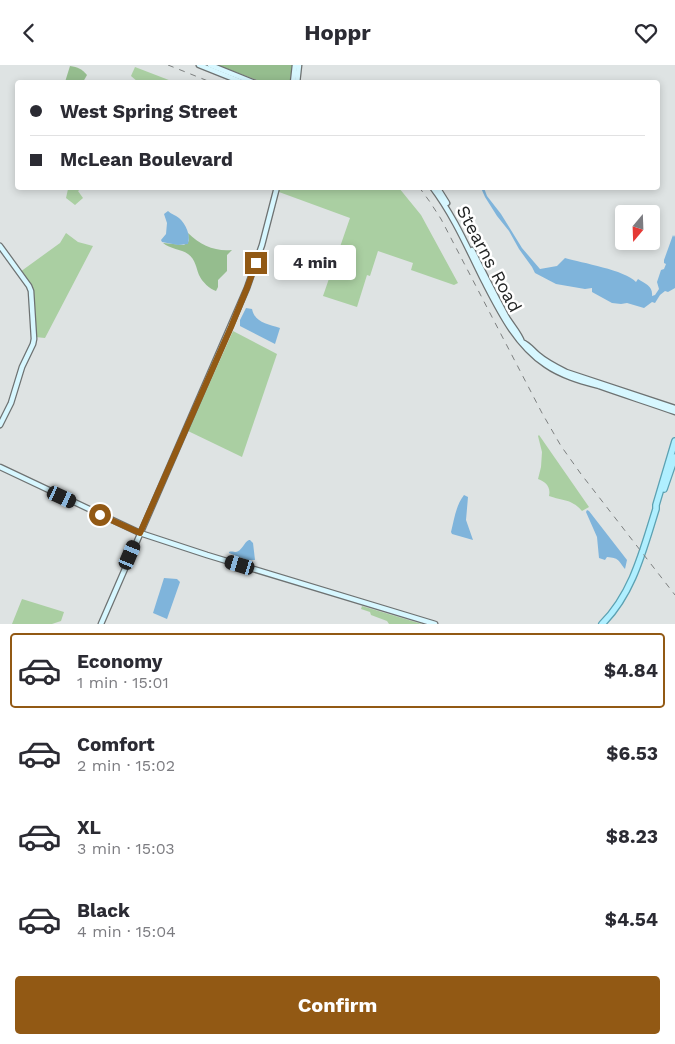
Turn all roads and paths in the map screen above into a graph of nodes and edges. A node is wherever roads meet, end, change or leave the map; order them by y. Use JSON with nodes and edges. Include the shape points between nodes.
{"nodes":[{"id":1,"x":199,"y":65,"type":"edge"},
{"id":2,"x":210,"y":65,"type":"edge"},
{"id":3,"x":295,"y":65,"type":"edge"},
{"id":4,"x":299,"y":65,"type":"edge"},
{"id":5,"x":236,"y":80,"type":"edge"},
{"id":6,"x":248,"y":80,"type":"edge"},
{"id":7,"x":293,"y":80,"type":"edge"},
{"id":8,"x":297,"y":80,"type":"edge"},
{"id":9,"x":276,"y":190,"type":"edge"},
{"id":10,"x":434,"y":190,"type":"edge"},
{"id":11,"x":439,"y":190,"type":"edge"},
{"id":12,"x":0,"y":246,"type":"edge"},
{"id":13,"x":522,"y":342,"type":"junction"},
{"id":14,"x":675,"y":408,"type":"edge"},
{"id":15,"x":675,"y":412,"type":"edge"},
{"id":16,"x":0,"y":425,"type":"edge"},
{"id":17,"x":675,"y":441,"type":"edge"},
{"id":18,"x":675,"y":457,"type":"edge"},
{"id":19,"x":0,"y":467,"type":"edge"},
{"id":20,"x":656,"y":509,"type":"junction"},
{"id":21,"x":140,"y":533,"type":"junction"},
{"id":22,"x":101,"y":624,"type":"edge"},
{"id":23,"x":435,"y":624,"type":"edge"},
{"id":24,"x":602,"y":624,"type":"edge"}],
"edges":[{"from":1,"to":5,"type":"main road"},
{"from":2,"to":6,"type":"main road"},
{"from":3,"to":7,"type":"main road"},
{"from":4,"to":8,"type":"main road"},
{"from":9,"to":21,"type":"main road","via":[[247,288]]},
{"from":10,"to":13,"type":"main road","name":"Stearns Road","via":[[510,329]]},
{"from":11,"to":13,"type":"main road","name":"Stearns Road"},
{"from":12,"to":16,"type":"main road","via":[[31,291],[34,339]]},
{"from":13,"to":14,"type":"main road","name":"Stearns Road","via":[[566,372]]},
{"from":13,"to":15,"type":"main road","name":"Stearns Road","via":[[535,357],[570,378]]},
{"from":17,"to":20,"type":"main road"},
{"from":18,"to":20,"type":"main road"},
{"from":19,"to":21,"type":"main road"},
{"from":20,"to":24,"type":"main road","via":[[631,583]]},
{"from":21,"to":22,"type":"main road"},
{"from":21,"to":23,"type":"main road"}]}
